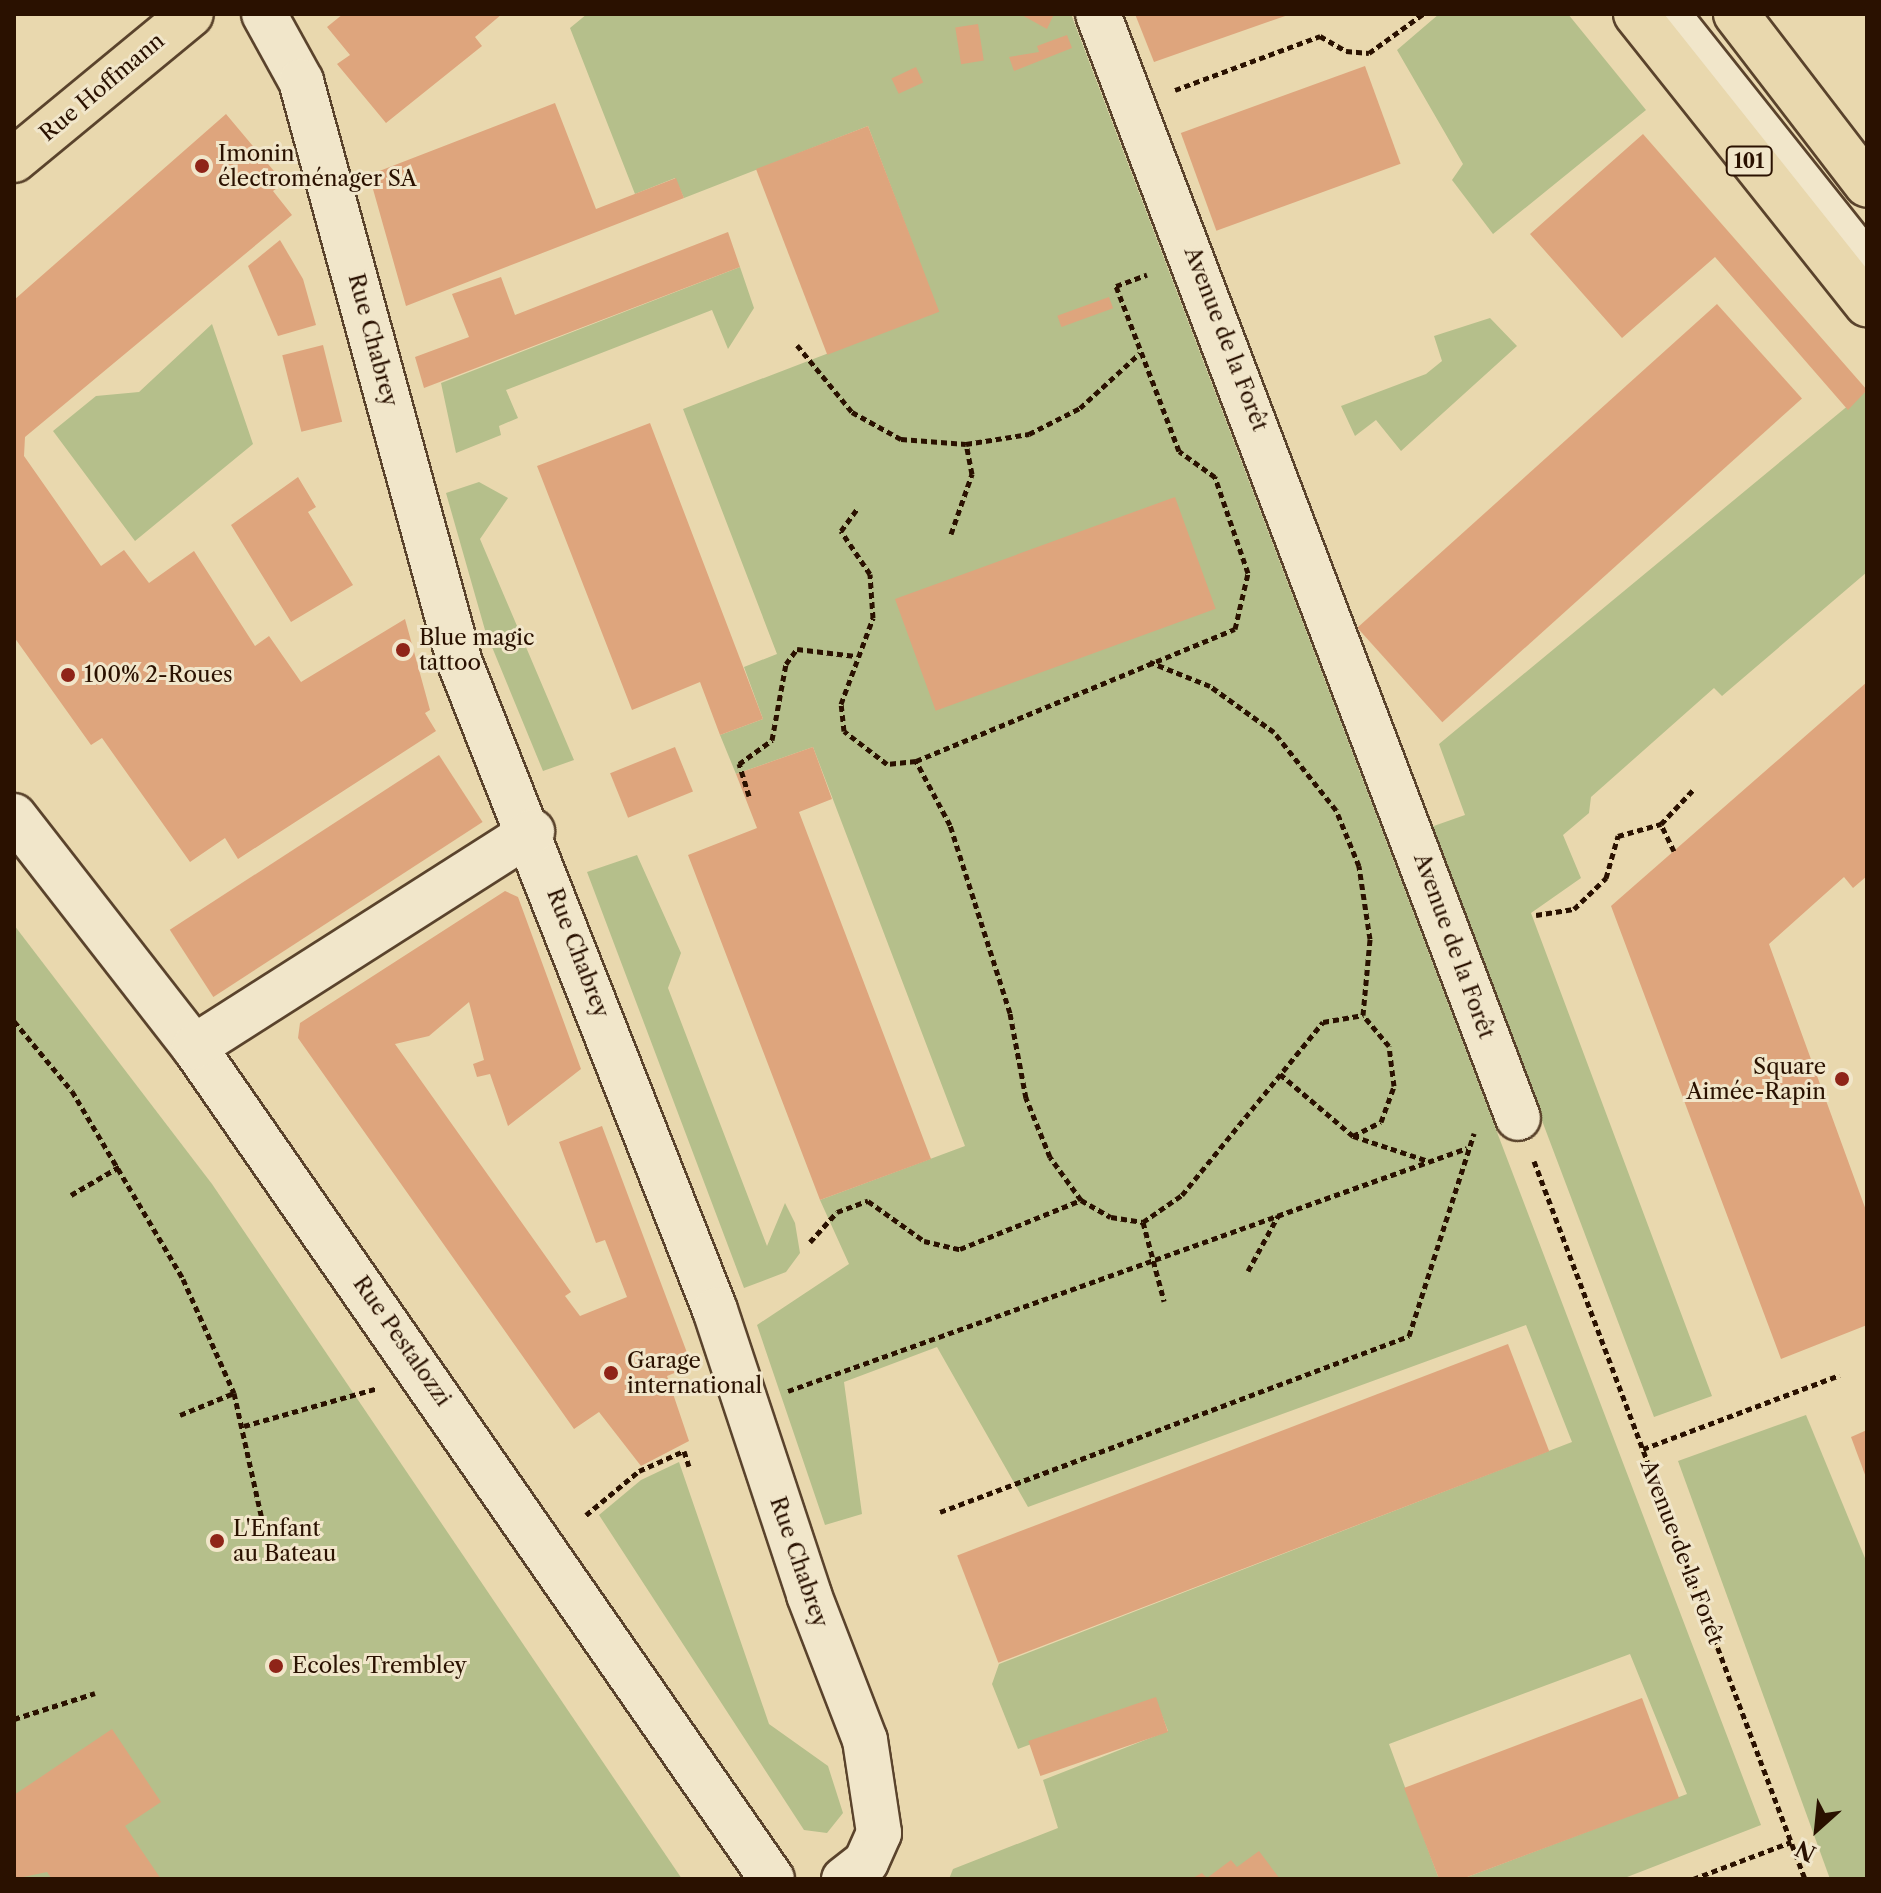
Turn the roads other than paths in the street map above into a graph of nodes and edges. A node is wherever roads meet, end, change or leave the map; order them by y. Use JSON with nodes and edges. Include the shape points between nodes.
{"nodes":[{"id":1,"x":191,"y":14,"type":"edge"},
{"id":2,"x":264,"y":14,"type":"edge"},
{"id":3,"x":1098,"y":14,"type":"edge"},
{"id":4,"x":1636,"y":14,"type":"edge"},
{"id":5,"x":1667,"y":14,"type":"edge"},
{"id":6,"x":1702,"y":14,"type":"edge"},
{"id":7,"x":1736,"y":14,"type":"edge"},
{"id":8,"x":14,"y":160,"type":"edge"},
{"id":9,"x":1867,"y":185,"type":"edge"},
{"id":10,"x":1867,"y":222,"type":"edge"},
{"id":11,"x":1867,"y":265,"type":"edge"},
{"id":12,"x":1867,"y":304,"type":"edge"},
{"id":13,"x":14,"y":816,"type":"edge"},
{"id":14,"x":532,"y":832,"type":"junction"},
{"id":15,"x":194,"y":1047,"type":"junction"},
{"id":16,"x":1514,"y":1105,"type":"road end"},
{"id":17,"x":855,"y":1870,"type":"edge"},
{"id":18,"x":772,"y":1879,"type":"edge"}],
"edges":[{"from":1,"to":8,"type":"main road","name":"Rue Hoffmann"},
{"from":2,"to":14,"type":"street","name":"Rue Chabrey","via":[[301,81],[460,663]]},
{"from":3,"to":16,"type":"street","name":"Avenue de la Forêt","via":[[1195,257]]},
{"from":4,"to":12,"type":"main road","number":"101"},
{"from":5,"to":11,"type":"street"},
{"from":6,"to":10,"type":"street"},
{"from":7,"to":9,"type":"main road"},
{"from":13,"to":15,"type":"street","name":"Rue Pestalozzi"},
{"from":14,"to":15,"type":"street"},
{"from":14,"to":17,"type":"street","name":"Rue Chabrey","via":[[715,1310],[809,1595],[865,1740],[881,1819]]},
{"from":15,"to":18,"type":"street","name":"Rue Pestalozzi"}]}
